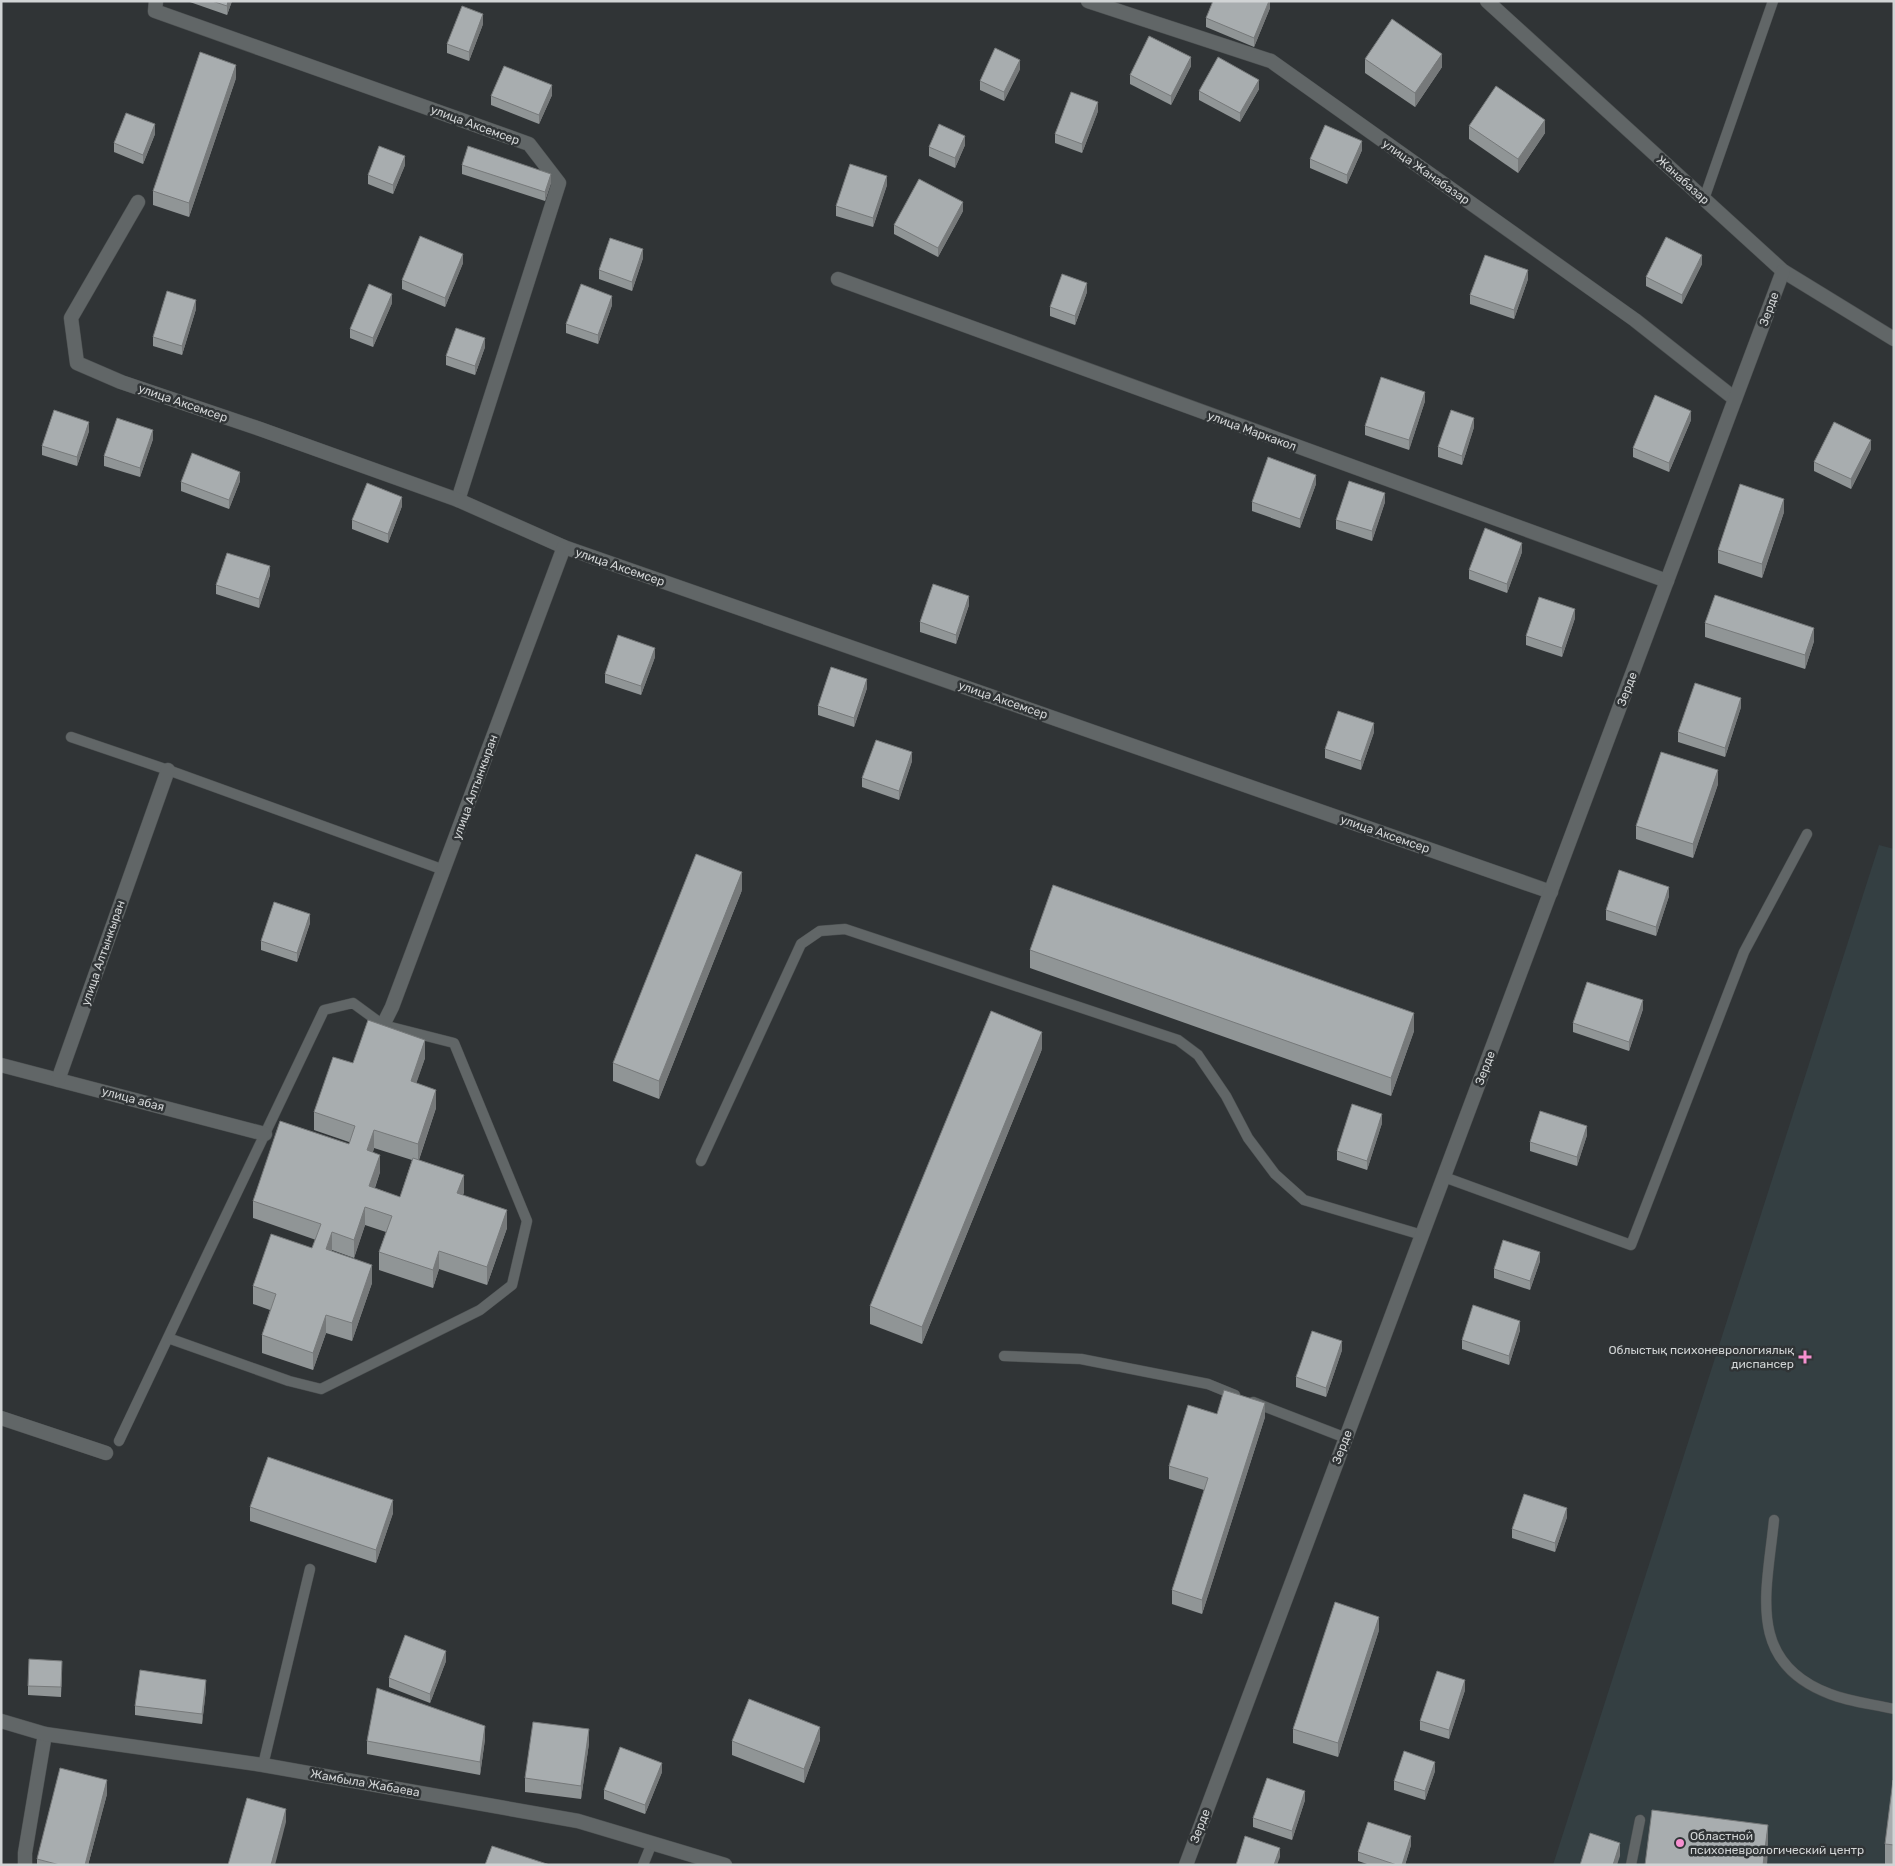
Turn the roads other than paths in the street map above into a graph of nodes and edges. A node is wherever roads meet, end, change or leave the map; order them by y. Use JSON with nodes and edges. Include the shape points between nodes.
{"nodes":[{"id":1,"x":156,"y":1,"type":"edge"},
{"id":2,"x":1088,"y":1,"type":"edge"},
{"id":3,"x":1487,"y":1,"type":"edge"},
{"id":4,"x":1773,"y":1,"type":"edge"},
{"id":5,"x":1704,"y":199,"type":"junction"},
{"id":6,"x":138,"y":202,"type":"dead end"},
{"id":7,"x":1783,"y":271,"type":"junction"},
{"id":8,"x":838,"y":278,"type":"dead end"},
{"id":9,"x":1894,"y":339,"type":"edge"},
{"id":10,"x":1735,"y":399,"type":"junction"},
{"id":11,"x":458,"y":500,"type":"junction"},
{"id":12,"x":564,"y":547,"type":"junction"},
{"id":13,"x":1667,"y":581,"type":"junction"},
{"id":14,"x":70,"y":737,"type":"dead end"},
{"id":15,"x":168,"y":770,"type":"junction"},
{"id":16,"x":1807,"y":834,"type":"dead end"},
{"id":17,"x":444,"y":870,"type":"junction"},
{"id":18,"x":1551,"y":892,"type":"junction"},
{"id":19,"x":383,"y":1025,"type":"junction"},
{"id":20,"x":1,"y":1065,"type":"edge"},
{"id":21,"x":58,"y":1080,"type":"junction"},
{"id":22,"x":265,"y":1134,"type":"junction"},
{"id":23,"x":701,"y":1161,"type":"dead end"},
{"id":24,"x":1444,"y":1177,"type":"junction"},
{"id":25,"x":1422,"y":1235,"type":"junction"},
{"id":26,"x":168,"y":1338,"type":"junction"},
{"id":27,"x":1004,"y":1356,"type":"dead end"},
{"id":28,"x":1,"y":1418,"type":"edge"},
{"id":29,"x":1346,"y":1438,"type":"junction"},
{"id":30,"x":119,"y":1441,"type":"dead end"},
{"id":31,"x":106,"y":1453,"type":"dead end"},
{"id":32,"x":1774,"y":1520,"type":"dead end"},
{"id":33,"x":310,"y":1569,"type":"dead end"},
{"id":34,"x":1894,"y":1709,"type":"edge"},
{"id":35,"x":1,"y":1721,"type":"edge"},
{"id":36,"x":45,"y":1734,"type":"junction"},
{"id":37,"x":263,"y":1765,"type":"junction"},
{"id":38,"x":1640,"y":1820,"type":"dead end"},
{"id":39,"x":652,"y":1843,"type":"junction"},
{"id":40,"x":25,"y":1865,"type":"edge"},
{"id":41,"x":643,"y":1865,"type":"edge"},
{"id":42,"x":725,"y":1865,"type":"edge"},
{"id":43,"x":1186,"y":1865,"type":"edge"},
{"id":44,"x":1631,"y":1865,"type":"edge"}],
"edges":[{"from":1,"to":11,"type":"street","name":"улица Аксемсер","via":[[155,10],[528,144],[559,183]]},
{"from":2,"to":10,"type":"street","name":"улица Жанабазар","via":[[1271,61],[1635,320]]},
{"from":3,"to":5,"type":"street","name":"Жанабазар"},
{"from":4,"to":5,"type":"lane"},
{"from":5,"to":7,"type":"street","name":"Жанабазар"},
{"from":6,"to":11,"type":"street","name":"улица Аксемсер","via":[[71,318],[77,362],[122,382]]},
{"from":7,"to":9,"type":"street","name":"Жанабазар"},
{"from":7,"to":10,"type":"street","name":"Зерде"},
{"from":8,"to":13,"type":"street","name":"улица Маркакол"},
{"from":10,"to":13,"type":"street","name":"Зерде"},
{"from":11,"to":12,"type":"street","name":"улица Аксемсер"},
{"from":12,"to":17,"type":"street","name":"улица Алтынкыран"},
{"from":12,"to":18,"type":"street","name":"улица Аксемсер"},
{"from":13,"to":18,"type":"street","name":"Зерде"},
{"from":14,"to":15,"type":"lane"},
{"from":15,"to":17,"type":"lane"},
{"from":15,"to":21,"type":"street","name":"улица Алтынкыран"},
{"from":16,"to":24,"type":"lane","via":[[1744,952],[1631,1245]]},
{"from":17,"to":19,"type":"street","name":"улица Алтынкыран"},
{"from":18,"to":24,"type":"street","name":"Зерде"},
{"from":19,"to":22,"type":"lane","via":[[353,1003],[324,1010]]},
{"from":19,"to":26,"type":"lane","via":[[454,1043],[527,1222],[512,1285],[480,1310],[321,1389],[289,1381]]},
{"from":20,"to":21,"type":"street","name":"улица абая"},
{"from":21,"to":22,"type":"street","name":"улица абая"},
{"from":22,"to":26,"type":"lane"},
{"from":23,"to":25,"type":"lane","via":[[801,944],[820,931],[845,929],[1178,1040],[1198,1055],[1226,1096],[1248,1138],[1275,1174],[1304,1200]]},
{"from":24,"to":25,"type":"street","name":"Зерде"},
{"from":25,"to":29,"type":"street","name":"Зерде"},
{"from":26,"to":30,"type":"lane"},
{"from":27,"to":29,"type":"lane","via":[[1081,1359],[1208,1384]]},
{"from":28,"to":31,"type":"street"},
{"from":29,"to":43,"type":"street","name":"Зерде"},
{"from":32,"to":34,"type":"lane","via":[[1765,1610],[1771,1642],[1788,1669],[1831,1695]]},
{"from":33,"to":37,"type":"lane"},
{"from":35,"to":36,"type":"street","name":"Жамбыла Жабаева"},
{"from":36,"to":37,"type":"street","name":"Жамбыла Жабаева"},
{"from":36,"to":40,"type":"street"},
{"from":37,"to":39,"type":"street","name":"Жамбыла Жабаева","via":[[578,1821]]},
{"from":38,"to":44,"type":"lane"},
{"from":39,"to":41,"type":"lane"},
{"from":39,"to":42,"type":"street","name":"Жамбыла Жабаева"}]}
